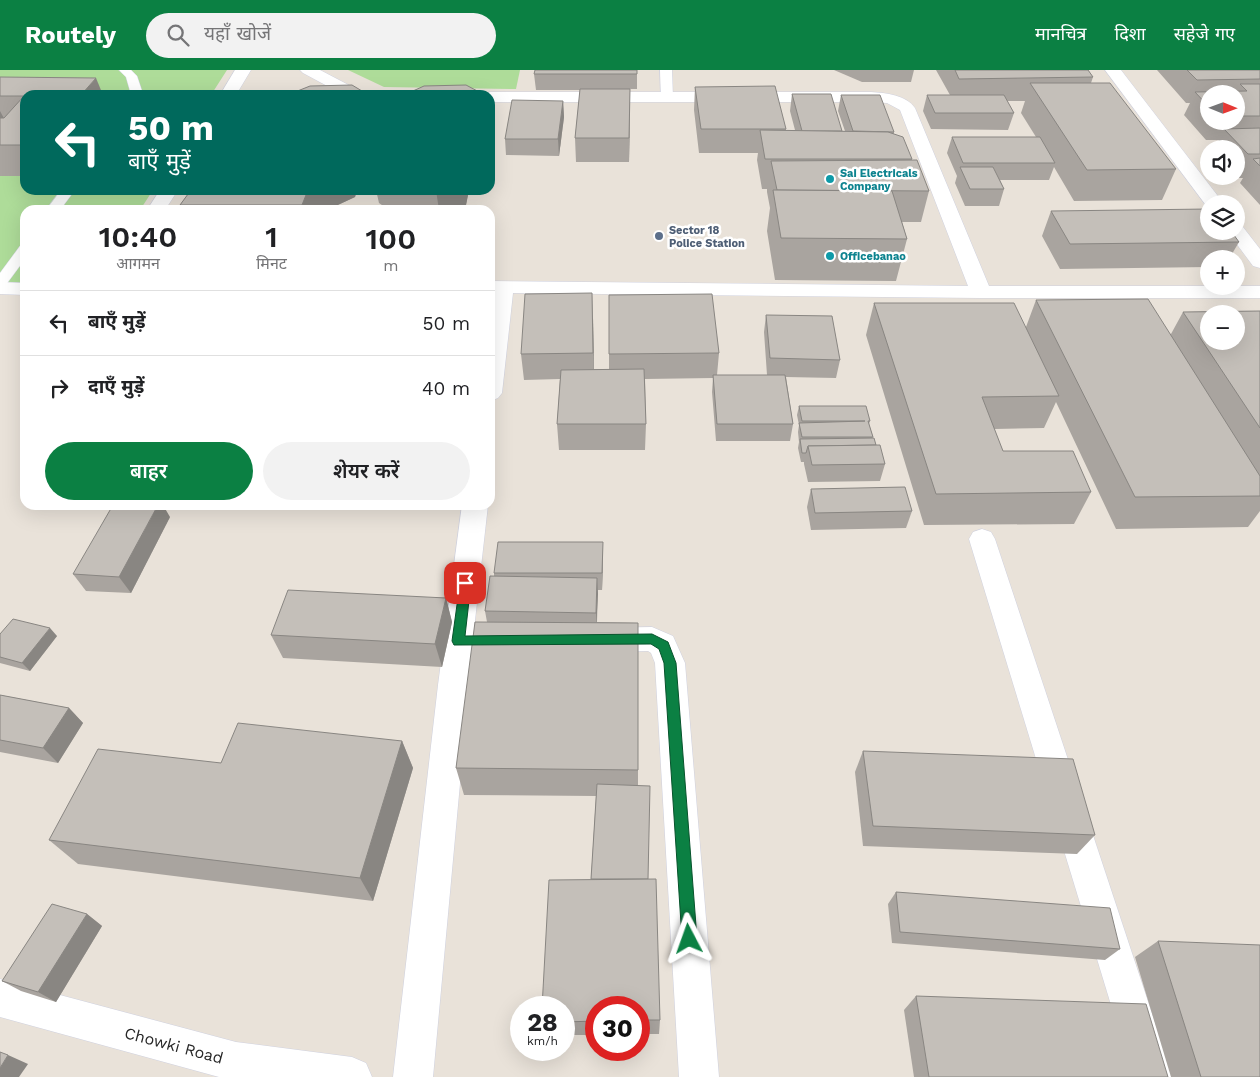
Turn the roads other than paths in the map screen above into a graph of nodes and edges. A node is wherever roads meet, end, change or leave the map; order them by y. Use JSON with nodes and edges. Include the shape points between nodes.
{"nodes":[{"id":1,"x":125,"y":70,"type":"edge"},
{"id":2,"x":243,"y":70,"type":"edge"},
{"id":3,"x":308,"y":70,"type":"edge"},
{"id":4,"x":666,"y":70,"type":"edge"},
{"id":5,"x":1113,"y":70,"type":"edge"},
{"id":6,"x":136,"y":90,"type":"edge"},
{"id":7,"x":231,"y":90,"type":"edge"},
{"id":8,"x":346,"y":90,"type":"edge"},
{"id":9,"x":495,"y":97,"type":"edge"},
{"id":10,"x":667,"y":98,"type":"junction"},
{"id":11,"x":1208,"y":195,"type":"edge"},
{"id":12,"x":1243,"y":240,"type":"edge"},
{"id":13,"x":20,"y":256,"type":"edge"},
{"id":14,"x":1260,"y":262,"type":"edge"},
{"id":15,"x":0,"y":282,"type":"edge"},
{"id":16,"x":497,"y":286,"type":"edge"},
{"id":17,"x":0,"y":288,"type":"edge"},
{"id":18,"x":20,"y":289,"type":"edge"},
{"id":19,"x":981,"y":292,"type":"junction"},
{"id":20,"x":1260,"y":292,"type":"edge"},
{"id":21,"x":495,"y":317,"type":"edge"},
{"id":22,"x":475,"y":510,"type":"edge"},
{"id":23,"x":982,"y":539,"type":"dead end"},
{"id":24,"x":536,"y":640,"type":"edge"},
{"id":25,"x":574,"y":640,"type":"edge"},
{"id":26,"x":458,"y":641,"type":"junction"},
{"id":27,"x":0,"y":998,"type":"edge"},
{"id":28,"x":232,"y":1070,"type":"edge"},
{"id":29,"x":352,"y":1077,"type":"edge"},
{"id":30,"x":414,"y":1077,"type":"edge"},
{"id":31,"x":699,"y":1077,"type":"edge"},
{"id":32,"x":1153,"y":1077,"type":"edge"}],
"edges":[{"from":1,"to":6,"type":"lane"},
{"from":2,"to":7,"type":"street"},
{"from":3,"to":8,"type":"street"},
{"from":4,"to":10,"type":"lane"},
{"from":5,"to":11,"type":"street"},
{"from":9,"to":10,"type":"street"},
{"from":10,"to":19,"type":"street","via":[[872,97],[900,102],[907,108]]},
{"from":12,"to":14,"type":"street"},
{"from":13,"to":15,"type":"lane"},
{"from":16,"to":19,"type":"street"},
{"from":16,"to":21,"type":"street"},
{"from":17,"to":18,"type":"street"},
{"from":19,"to":20,"type":"street"},
{"from":22,"to":26,"type":"street"},
{"from":23,"to":32,"type":"street"},
{"from":24,"to":26,"type":"street"},
{"from":25,"to":31,"type":"street","via":[[652,639],[664,645],[670,663]]},
{"from":26,"to":30,"type":"street"},
{"from":27,"to":28,"type":"street","name":"Chowki Road"},
{"from":28,"to":29,"type":"street","name":"Chowki Road"}]}
